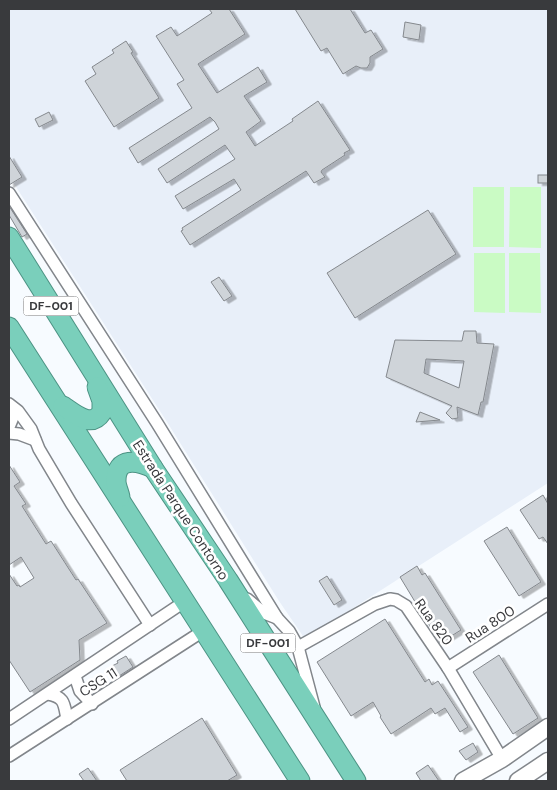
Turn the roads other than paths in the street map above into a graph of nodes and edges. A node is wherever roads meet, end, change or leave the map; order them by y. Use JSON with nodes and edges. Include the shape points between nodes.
{"nodes":[{"id":1,"x":9,"y":194,"type":"edge"},
{"id":2,"x":9,"y":237,"type":"edge"},
{"id":3,"x":9,"y":327,"type":"edge"},
{"id":4,"x":94,"y":375,"type":"junction"},
{"id":5,"x":56,"y":400,"type":"junction"},
{"id":6,"x":11,"y":406,"type":"edge"},
{"id":7,"x":9,"y":427,"type":"edge"},
{"id":8,"x":9,"y":433,"type":"edge"},
{"id":9,"x":34,"y":438,"type":"junction"},
{"id":10,"x":153,"y":468,"type":"junction"},
{"id":11,"x":120,"y":500,"type":"junction"},
{"id":12,"x":228,"y":580,"type":"junction"},
{"id":13,"x":184,"y":602,"type":"junction"},
{"id":14,"x":548,"y":604,"type":"edge"},
{"id":15,"x":277,"y":618,"type":"junction"},
{"id":16,"x":150,"y":625,"type":"junction"},
{"id":17,"x":203,"y":631,"type":"junction"},
{"id":18,"x":298,"y":647,"type":"junction"},
{"id":19,"x":448,"y":668,"type":"junction"},
{"id":20,"x":75,"y":676,"type":"junction"},
{"id":21,"x":48,"y":694,"type":"junction"},
{"id":22,"x":92,"y":704,"type":"junction"},
{"id":23,"x":9,"y":719,"type":"edge"},
{"id":24,"x":67,"y":719,"type":"junction"},
{"id":25,"x":318,"y":723,"type":"junction"},
{"id":26,"x":548,"y":727,"type":"edge"},
{"id":27,"x":9,"y":756,"type":"edge"},
{"id":28,"x":502,"y":758,"type":"junction"},
{"id":29,"x":548,"y":761,"type":"edge"},
{"id":30,"x":300,"y":781,"type":"edge"},
{"id":31,"x":356,"y":781,"type":"edge"},
{"id":32,"x":463,"y":781,"type":"edge"},
{"id":33,"x":518,"y":781,"type":"edge"}],
"edges":[{"from":1,"to":15,"type":"street","via":[[157,422]]},
{"from":2,"to":4,"type":"highway","name":"Estrada Parque Contorno","number":"DF-001"},
{"from":3,"to":5,"type":"highway","number":"DF-001"},
{"from":4,"to":5,"type":"highway","via":[[102,412],[94,420],[87,421],[77,416]]},
{"from":4,"to":10,"type":"highway","name":"Estrada Parque Contorno","number":"DF-001"},
{"from":5,"to":11,"type":"highway","number":"DF-001"},
{"from":6,"to":7,"type":"street","via":[[14,415]]},
{"from":6,"to":9,"type":"street"},
{"from":8,"to":9,"type":"street"},
{"from":9,"to":16,"type":"street"},
{"from":10,"to":11,"type":"highway","via":[[135,462],[122,466],[116,481]]},
{"from":10,"to":12,"type":"highway","name":"Estrada Parque Contorno","number":"DF-001"},
{"from":11,"to":13,"type":"highway","number":"DF-001"},
{"from":12,"to":15,"type":"street","via":[[254,606]]},
{"from":12,"to":25,"type":"highway","name":"Estrada Parque Contorno","number":"DF-001"},
{"from":13,"to":16,"type":"street"},
{"from":13,"to":17,"type":"highway","number":"DF-001"},
{"from":14,"to":19,"type":"street","name":"Rua 800"},
{"from":15,"to":18,"type":"street"},
{"from":16,"to":20,"type":"street"},
{"from":17,"to":22,"type":"street","name":"CSG 11"},
{"from":17,"to":30,"type":"highway","number":"DF-001"},
{"from":18,"to":19,"type":"street","name":"Rua 820","via":[[375,604],[390,599],[406,606]]},
{"from":18,"to":25,"type":"street"},
{"from":19,"to":28,"type":"street","name":"Rua 820"},
{"from":20,"to":21,"type":"street"},
{"from":20,"to":22,"type":"street","via":[[80,691]]},
{"from":21,"to":23,"type":"street"},
{"from":21,"to":24,"type":"street","via":[[61,698]]},
{"from":22,"to":24,"type":"street","name":"CSG 11"},
{"from":24,"to":27,"type":"street","name":"CSG 11"},
{"from":25,"to":31,"type":"highway","name":"Estrada Parque Contorno","number":"DF-001"},
{"from":26,"to":28,"type":"main road"},
{"from":28,"to":32,"type":"main road"},
{"from":29,"to":33,"type":"main road"}]}
